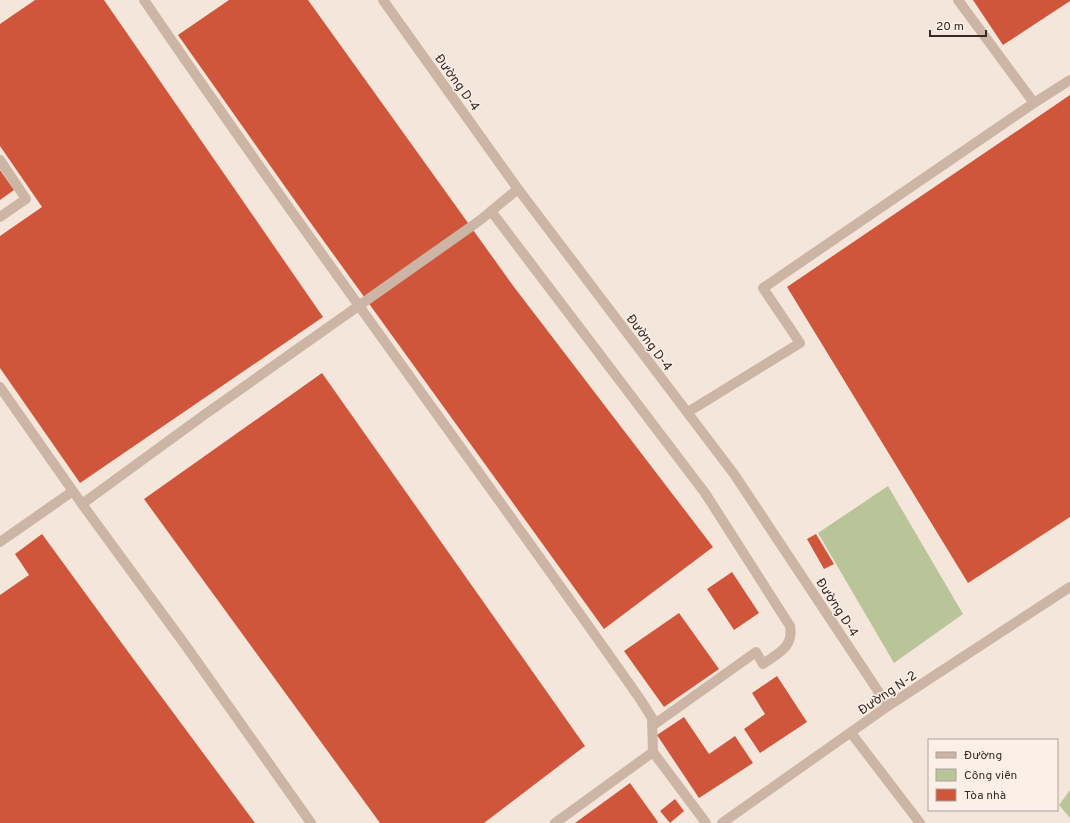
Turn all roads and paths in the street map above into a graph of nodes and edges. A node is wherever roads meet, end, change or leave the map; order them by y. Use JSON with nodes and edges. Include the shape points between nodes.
{"nodes":[{"id":1,"x":144,"y":0,"type":"edge"},
{"id":2,"x":383,"y":0,"type":"edge"},
{"id":3,"x":958,"y":0,"type":"edge"},
{"id":4,"x":1070,"y":80,"type":"edge"},
{"id":5,"x":1034,"y":103,"type":"junction"},
{"id":6,"x":0,"y":160,"type":"edge"},
{"id":7,"x":518,"y":189,"type":"junction"},
{"id":8,"x":492,"y":211,"type":"junction"},
{"id":9,"x":0,"y":217,"type":"edge"},
{"id":10,"x":360,"y":305,"type":"junction"},
{"id":11,"x":0,"y":387,"type":"edge"},
{"id":12,"x":688,"y":412,"type":"junction"},
{"id":13,"x":73,"y":491,"type":"junction"},
{"id":14,"x":82,"y":504,"type":"junction"},
{"id":15,"x":0,"y":542,"type":"edge"},
{"id":16,"x":1070,"y":587,"type":"edge"},
{"id":17,"x":888,"y":706,"type":"junction"},
{"id":18,"x":652,"y":726,"type":"junction"},
{"id":19,"x":850,"y":733,"type":"junction"},
{"id":20,"x":653,"y":752,"type":"junction"},
{"id":21,"x":311,"y":823,"type":"edge"},
{"id":22,"x":555,"y":823,"type":"edge"},
{"id":23,"x":706,"y":823,"type":"edge"},
{"id":24,"x":722,"y":823,"type":"edge"},
{"id":25,"x":920,"y":823,"type":"edge"}],
"edges":[{"from":1,"to":10,"type":"street"},
{"from":2,"to":7,"type":"street","name":"Đường D-4"},
{"from":3,"to":5,"type":"street"},
{"from":4,"to":5,"type":"street"},
{"from":5,"to":12,"type":"street","via":[[762,288],[800,343]]},
{"from":6,"to":9,"type":"street","via":[[26,199]]},
{"from":7,"to":8,"type":"street"},
{"from":7,"to":12,"type":"street","name":"Đường D-4"},
{"from":8,"to":10,"type":"street"},
{"from":8,"to":18,"type":"street","via":[[705,493],[790,626],[792,635],[789,644],[763,664],[756,652]]},
{"from":10,"to":14,"type":"street"},
{"from":10,"to":18,"type":"street","via":[[631,687],[652,718]]},
{"from":11,"to":13,"type":"street"},
{"from":12,"to":17,"type":"street","name":"Đường D-4","via":[[734,474]]},
{"from":13,"to":14,"type":"street"},
{"from":13,"to":15,"type":"street"},
{"from":14,"to":21,"type":"street"},
{"from":16,"to":17,"type":"street","name":"Đường N-2"},
{"from":17,"to":19,"type":"street","name":"Đường N-2"},
{"from":18,"to":20,"type":"street"},
{"from":19,"to":24,"type":"street","name":"Đường N-2"},
{"from":19,"to":25,"type":"street"},
{"from":20,"to":22,"type":"street"},
{"from":20,"to":23,"type":"street"}]}
